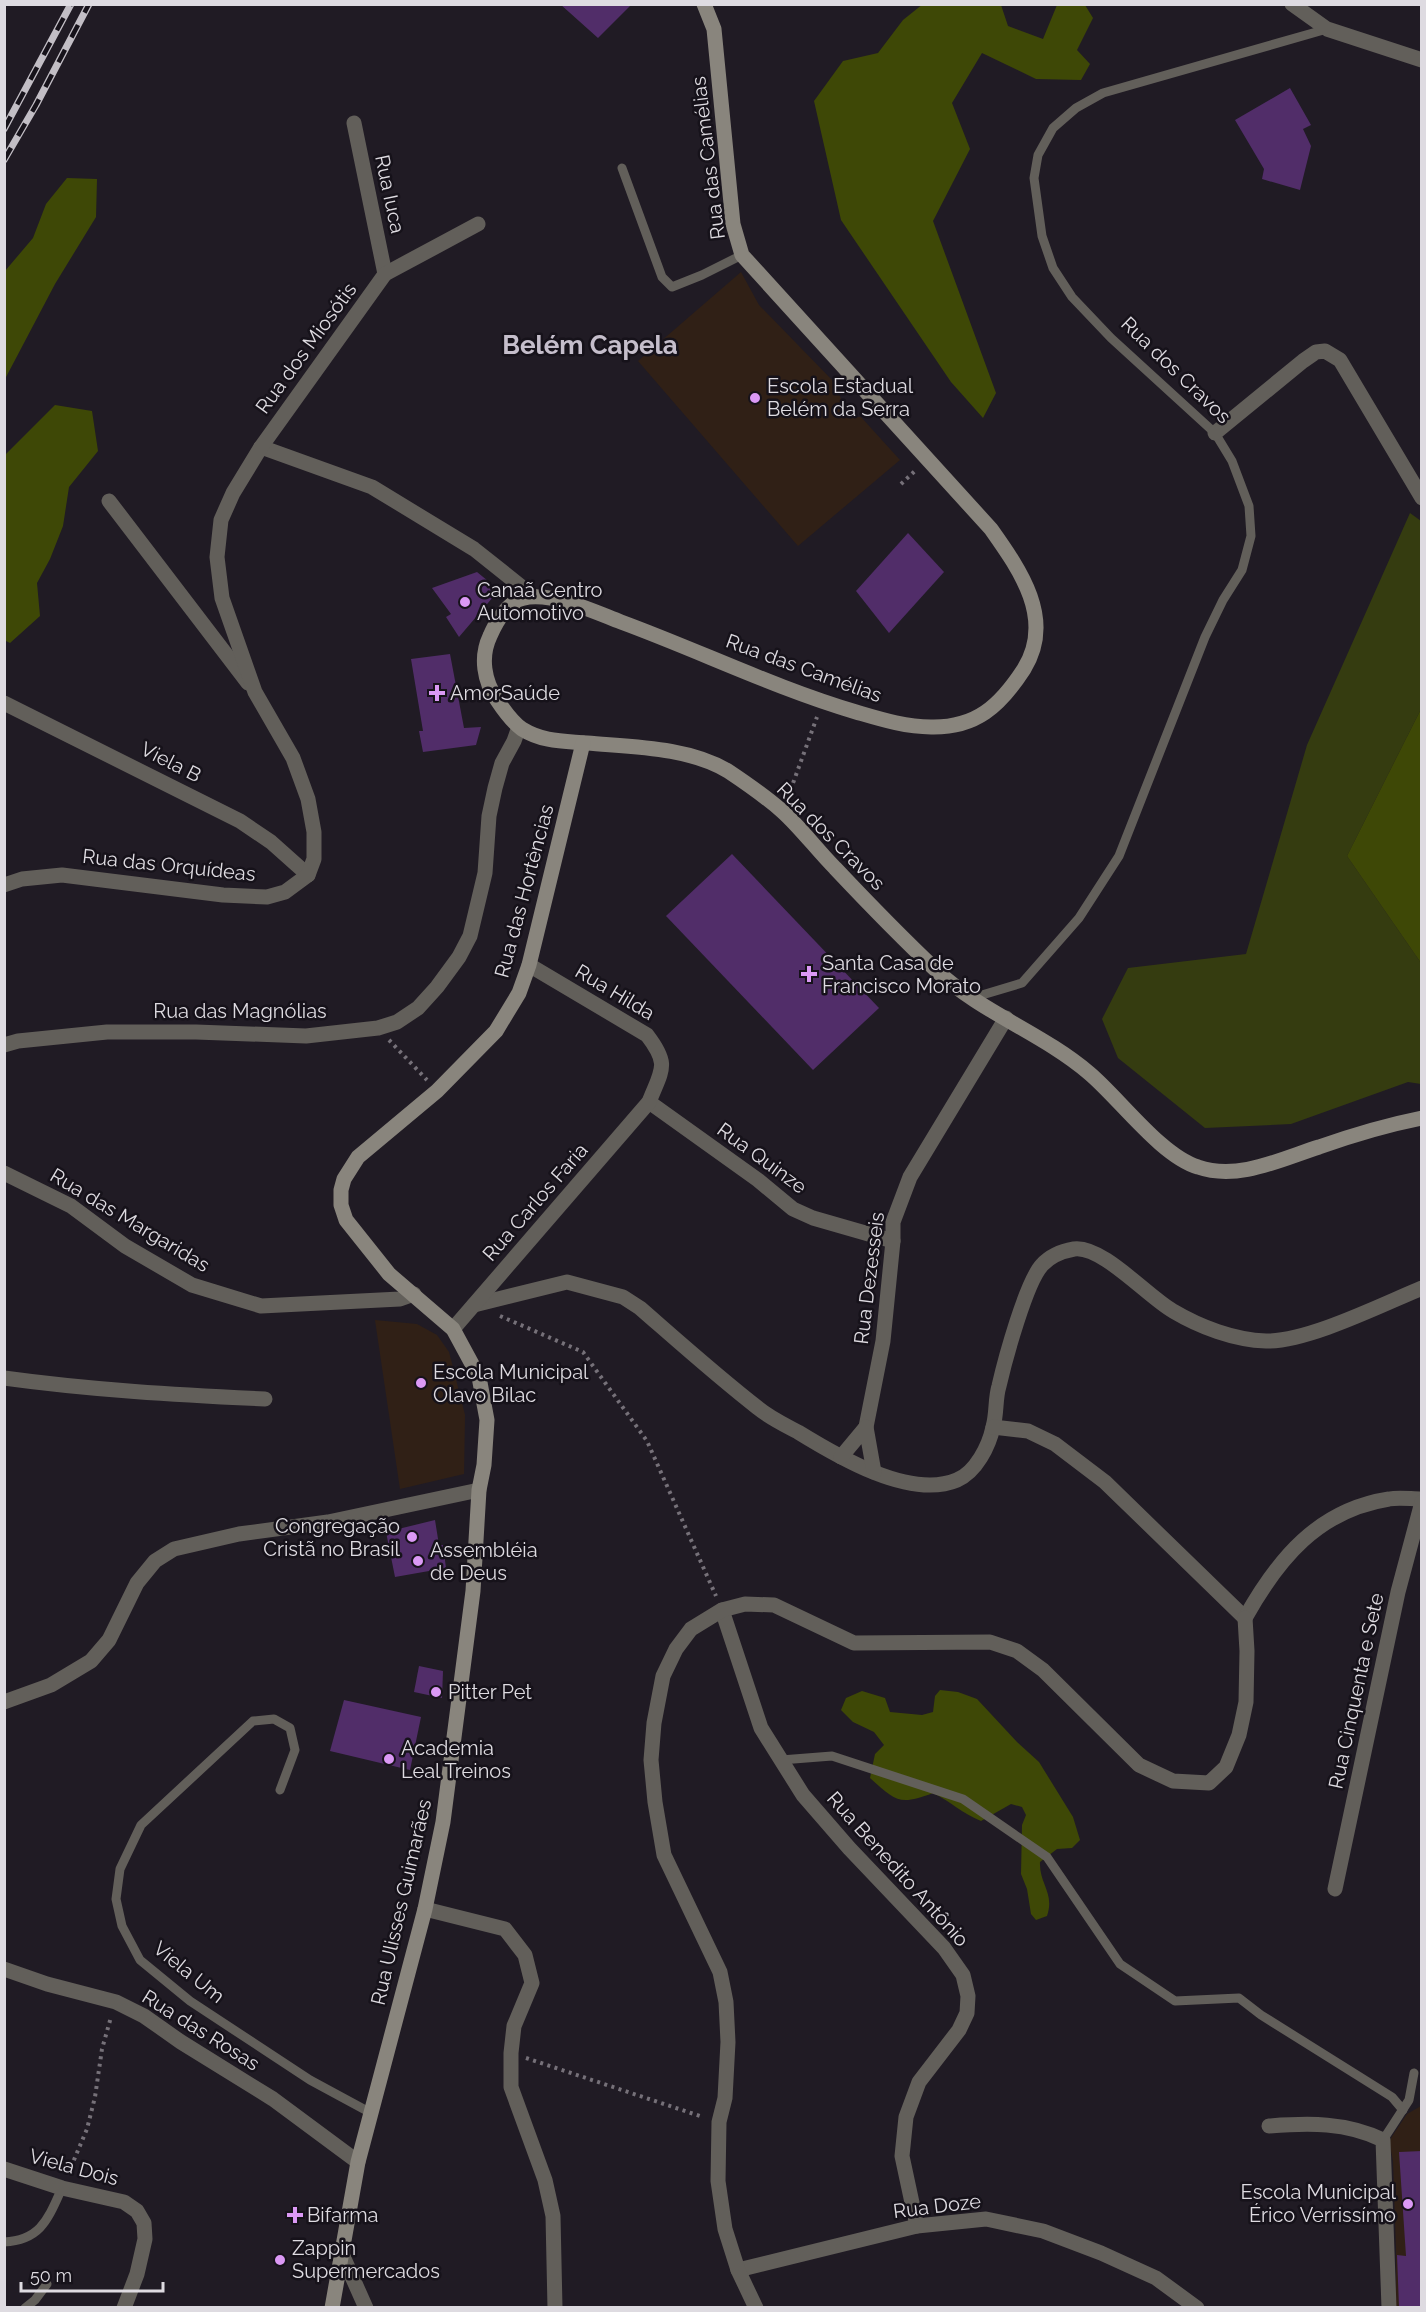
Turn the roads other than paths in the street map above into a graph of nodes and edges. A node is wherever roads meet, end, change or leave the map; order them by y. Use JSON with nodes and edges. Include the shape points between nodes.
{"nodes":[{"id":1,"x":704,"y":4,"type":"edge"},
{"id":2,"x":1292,"y":4,"type":"edge"},
{"id":3,"x":1327,"y":29,"type":"junction"},
{"id":4,"x":1422,"y":60,"type":"edge"},
{"id":5,"x":354,"y":123,"type":"dead end"},
{"id":6,"x":622,"y":168,"type":"dead end"},
{"id":7,"x":478,"y":224,"type":"dead end"},
{"id":8,"x":742,"y":255,"type":"junction"},
{"id":9,"x":386,"y":274,"type":"junction"},
{"id":10,"x":1215,"y":433,"type":"junction"},
{"id":11,"x":261,"y":447,"type":"junction"},
{"id":12,"x":1422,"y":498,"type":"edge"},
{"id":13,"x":109,"y":501,"type":"dead end"},
{"id":14,"x":533,"y":596,"type":"junction"},
{"id":15,"x":255,"y":692,"type":"junction"},
{"id":16,"x":4,"y":703,"type":"edge"},
{"id":17,"x":519,"y":727,"type":"junction"},
{"id":18,"x":583,"y":743,"type":"junction"},
{"id":19,"x":308,"y":875,"type":"junction"},
{"id":20,"x":4,"y":885,"type":"edge"},
{"id":21,"x":529,"y":965,"type":"junction"},
{"id":22,"x":970,"y":999,"type":"junction"},
{"id":23,"x":1006,"y":1018,"type":"junction"},
{"id":24,"x":4,"y":1045,"type":"edge"},
{"id":25,"x":649,"y":1102,"type":"junction"},
{"id":26,"x":1422,"y":1118,"type":"edge"},
{"id":27,"x":4,"y":1173,"type":"edge"},
{"id":28,"x":893,"y":1241,"type":"junction"},
{"id":29,"x":1422,"y":1288,"type":"edge"},
{"id":30,"x":414,"y":1294,"type":"junction"},
{"id":31,"x":474,"y":1305,"type":"junction"},
{"id":32,"x":453,"y":1329,"type":"junction"},
{"id":33,"x":4,"y":1378,"type":"edge"},
{"id":34,"x":265,"y":1399,"type":"dead end"},
{"id":35,"x":866,"y":1427,"type":"junction"},
{"id":36,"x":993,"y":1427,"type":"junction"},
{"id":37,"x":841,"y":1457,"type":"junction"},
{"id":38,"x":874,"y":1473,"type":"junction"},
{"id":39,"x":479,"y":1490,"type":"junction"},
{"id":40,"x":1422,"y":1501,"type":"edge"},
{"id":41,"x":722,"y":1610,"type":"junction"},
{"id":42,"x":1245,"y":1618,"type":"junction"},
{"id":43,"x":4,"y":1702,"type":"edge"},
{"id":44,"x":781,"y":1760,"type":"junction"},
{"id":45,"x":280,"y":1790,"type":"dead end"},
{"id":46,"x":1335,"y":1888,"type":"dead end"},
{"id":47,"x":424,"y":1909,"type":"junction"},
{"id":48,"x":4,"y":1969,"type":"edge"},
{"id":49,"x":1414,"y":2073,"type":"dead end"},
{"id":50,"x":1403,"y":2110,"type":"junction"},
{"id":51,"x":371,"y":2113,"type":"junction"},
{"id":52,"x":1269,"y":2126,"type":"dead end"},
{"id":53,"x":1383,"y":2140,"type":"junction"},
{"id":54,"x":358,"y":2162,"type":"junction"},
{"id":55,"x":4,"y":2169,"type":"edge"},
{"id":56,"x":62,"y":2188,"type":"junction"},
{"id":57,"x":917,"y":2226,"type":"junction"},
{"id":58,"x":4,"y":2242,"type":"edge"},
{"id":59,"x":342,"y":2254,"type":"junction"},
{"id":60,"x":738,"y":2270,"type":"junction"},
{"id":61,"x":47,"y":2284,"type":"dead end"},
{"id":62,"x":25,"y":2307,"type":"edge"},
{"id":63,"x":124,"y":2307,"type":"edge"},
{"id":64,"x":332,"y":2307,"type":"edge"},
{"id":65,"x":366,"y":2307,"type":"edge"},
{"id":66,"x":555,"y":2307,"type":"edge"},
{"id":67,"x":755,"y":2307,"type":"edge"},
{"id":68,"x":1197,"y":2307,"type":"edge"},
{"id":69,"x":1389,"y":2307,"type":"edge"}],
"edges":[{"from":1,"to":8,"type":"main road","name":"Rua das Camélias","via":[[714,29],[733,224]]},
{"from":2,"to":3,"type":"street"},
{"from":3,"to":4,"type":"street"},
{"from":3,"to":10,"type":"lane","name":"Rua dos Cravos","via":[[1103,93],[1076,108],[1053,128],[1038,155],[1034,178],[1042,236],[1053,268],[1072,297],[1111,338]]},
{"from":5,"to":9,"type":"street","name":"Rua Iuca"},
{"from":6,"to":8,"type":"lane","via":[[662,277],[672,287]]},
{"from":7,"to":9,"type":"street"},
{"from":8,"to":14,"type":"main road","name":"Rua das Camélias","via":[[991,529],[1019,570],[1033,604],[1036,640],[1016,682],[975,720],[926,728],[892,722],[822,702],[580,606]]},
{"from":9,"to":11,"type":"street","name":"Rua dos Miosótis"},
{"from":10,"to":12,"type":"street","via":[[1303,361],[1325,351],[1340,360]]},
{"from":10,"to":22,"type":"lane","name":"Rua dos Cravos","via":[[1232,460],[1249,506],[1251,536],[1242,570],[1222,600],[1205,637],[1119,856],[1079,918],[1022,983]]},
{"from":11,"to":14,"type":"street","via":[[372,487],[474,549]]},
{"from":11,"to":15,"type":"street","via":[[221,520],[217,557],[222,598]]},
{"from":13,"to":15,"type":"street"},
{"from":14,"to":17,"type":"main road","name":"Rua dos Cravos","via":[[520,598],[498,619],[483,651],[493,694]]},
{"from":15,"to":19,"type":"street","via":[[293,758],[308,799],[315,832],[314,859]]},
{"from":16,"to":19,"type":"street","name":"Viela B","via":[[240,821],[272,842]]},
{"from":17,"to":18,"type":"main road","name":"Rua dos Cravos","via":[[550,741]]},
{"from":17,"to":24,"type":"street","name":"Rua das Magnólias","via":[[495,788],[485,873],[470,936],[459,957],[418,1008],[397,1022],[378,1028],[306,1036],[107,1032]]},
{"from":18,"to":21,"type":"main road","name":"Rua das Hortências"},
{"from":18,"to":22,"type":"main road","name":"Rua dos Cravos","via":[[684,754],[724,768],[783,812],[916,950]]},
{"from":19,"to":20,"type":"street","name":"Rua das Orquídeas","via":[[285,892],[267,897],[62,874]]},
{"from":21,"to":25,"type":"street","name":"Rua Hilda","via":[[647,1035],[662,1060]]},
{"from":21,"to":30,"type":"main road","name":"Rua das Hortências","via":[[519,993],[496,1031],[437,1091],[358,1157],[340,1190],[346,1220],[389,1274]]},
{"from":22,"to":23,"type":"main road","name":"Rua dos Cravos"},
{"from":23,"to":26,"type":"main road","name":"Rua dos Cravos","via":[[1079,1064],[1173,1154],[1196,1167],[1227,1172],[1265,1166]]},
{"from":23,"to":28,"type":"street","name":"Rua Dezesseis","via":[[910,1177],[893,1222]]},
{"from":25,"to":28,"type":"street","name":"Rua Quinze","via":[[793,1209]]},
{"from":25,"to":31,"type":"street","name":"Rua Carlos Faria"},
{"from":27,"to":30,"type":"street","name":"Rua das Margaridas","via":[[71,1206],[125,1246],[192,1285],[261,1306],[400,1299]]},
{"from":28,"to":35,"type":"street","name":"Rua Dezesseis","via":[[883,1341]]},
{"from":29,"to":36,"type":"street","via":[[1291,1339],[1265,1341],[1204,1327],[1172,1310],[1102,1256],[1078,1248],[1061,1252],[1042,1264],[1029,1286],[998,1387]]},
{"from":30,"to":32,"type":"main road","name":"Rua das Hortências"},
{"from":31,"to":32,"type":"street","name":"Rua Carlos Faria"},
{"from":31,"to":37,"type":"street","via":[[567,1282],[623,1297],[760,1410]]},
{"from":32,"to":39,"type":"main road","name":"Rua Ulisses Guimarães","via":[[479,1377],[487,1420]]},
{"from":33,"to":34,"type":"street","via":[[128,1392]]},
{"from":35,"to":37,"type":"street","name":"Rua Dezesseis"},
{"from":35,"to":38,"type":"street","name":"Rua Dezesseis"},
{"from":36,"to":38,"type":"street","via":[[971,1471],[957,1480],[939,1485],[917,1484]]},
{"from":36,"to":42,"type":"street","via":[[1029,1431],[1063,1450],[1105,1482]]},
{"from":37,"to":38,"type":"street"},
{"from":39,"to":43,"type":"street","via":[[174,1549],[155,1561],[136,1584],[109,1640],[91,1661],[51,1685]]},
{"from":39,"to":47,"type":"main road","name":"Rua Ulisses Guimarães","via":[[473,1592],[457,1722]]},
{"from":40,"to":42,"type":"street","via":[[1390,1498],[1356,1507],[1314,1530],[1290,1551]]},
{"from":40,"to":46,"type":"street","name":"Rua Cinquenta e Sete","via":[[1398,1592]]},
{"from":41,"to":42,"type":"street","via":[[774,1605],[854,1642],[990,1642],[1017,1651],[1043,1670],[1139,1765],[1173,1781],[1209,1784],[1226,1767],[1239,1735],[1246,1702]]},
{"from":41,"to":44,"type":"street","name":"Rua Benedito Antônio","via":[[761,1728]]},
{"from":41,"to":60,"type":"street","via":[[691,1629],[676,1649],[663,1677],[651,1760],[664,1855],[720,1972],[726,2002],[729,2042],[719,2122],[718,2181],[725,2229]]},
{"from":44,"to":50,"type":"lane","via":[[832,1756],[963,1799],[1047,1857],[1120,1964],[1175,2001],[1239,1998],[1392,2097]]},
{"from":44,"to":57,"type":"street","name":"Rua Benedito Antônio","via":[[803,1795],[944,1948],[963,1976],[967,2013],[959,2030],[919,2082],[906,2117],[902,2156]]},
{"from":45,"to":51,"type":"lane","name":"Viela Um","via":[[295,1750],[290,1728],[274,1719],[253,1721],[141,1825],[120,1869],[116,1899],[122,1926],[141,1959],[190,2001],[310,2080]]},
{"from":47,"to":51,"type":"main road","name":"Rua Ulisses Guimarães"},
{"from":47,"to":66,"type":"street","via":[[505,1929],[525,1955],[532,1983],[514,2026],[511,2087],[545,2180],[553,2216]]},
{"from":48,"to":54,"type":"street","name":"Rua das Rosas","via":[[116,2002],[144,2016],[273,2099]]},
{"from":49,"to":50,"type":"lane","via":[[1412,2093]]},
{"from":50,"to":53,"type":"lane"},
{"from":51,"to":54,"type":"main road","name":"Rua Ulisses Guimarães"},
{"from":52,"to":53,"type":"street","via":[[1335,2125]]},
{"from":53,"to":69,"type":"street"},
{"from":54,"to":59,"type":"main road","name":"Rua Ulisses Guimarães"},
{"from":55,"to":56,"type":"street","name":"Viela Dois"},
{"from":56,"to":58,"type":"lane","via":[[34,2236]]},
{"from":56,"to":63,"type":"street","name":"Viela Dois","via":[[124,2202],[137,2211],[144,2223],[145,2239],[137,2274]]},
{"from":57,"to":60,"type":"street","name":"Rua Doze"},
{"from":57,"to":68,"type":"street","name":"Rua Doze","via":[[986,2219],[1043,2231],[1156,2278]]},
{"from":59,"to":64,"type":"main road","name":"Rua Ulisses Guimarães"},
{"from":59,"to":65,"type":"street"},
{"from":60,"to":67,"type":"street"},
{"from":61,"to":62,"type":"lane"}]}
